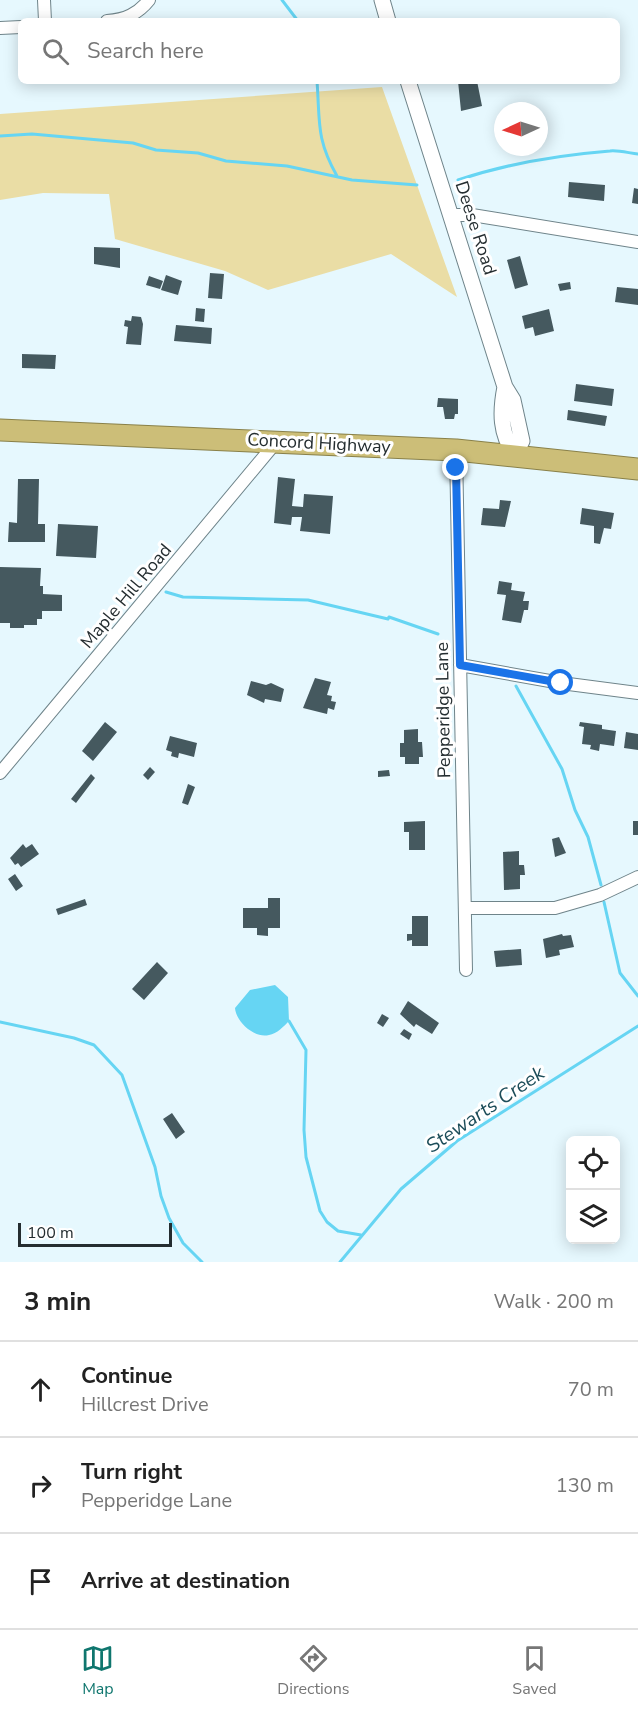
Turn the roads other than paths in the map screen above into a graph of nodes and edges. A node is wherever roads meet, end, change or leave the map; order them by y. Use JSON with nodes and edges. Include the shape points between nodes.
{"nodes":[{"id":1,"x":44,"y":0,"type":"edge"},
{"id":2,"x":149,"y":0,"type":"edge"},
{"id":3,"x":382,"y":0,"type":"edge"},
{"id":4,"x":45,"y":18,"type":"edge"},
{"id":5,"x":125,"y":18,"type":"edge"},
{"id":6,"x":387,"y":18,"type":"edge"},
{"id":7,"x":18,"y":27,"type":"edge"},
{"id":8,"x":0,"y":28,"type":"edge"},
{"id":9,"x":409,"y":84,"type":"edge"},
{"id":10,"x":452,"y":215,"type":"junction"},
{"id":11,"x":638,"y":242,"type":"edge"},
{"id":12,"x":0,"y":430,"type":"edge"},
{"id":13,"x":277,"y":441,"type":"junction"},
{"id":14,"x":456,"y":450,"type":"junction"},
{"id":15,"x":515,"y":455,"type":"junction"},
{"id":16,"x":638,"y":469,"type":"edge"},
{"id":17,"x":460,"y":665,"type":"junction"},
{"id":18,"x":638,"y":693,"type":"edge"},
{"id":19,"x":0,"y":773,"type":"edge"},
{"id":20,"x":638,"y":877,"type":"edge"},
{"id":21,"x":465,"y":908,"type":"junction"},
{"id":22,"x":466,"y":970,"type":"dead end"}],
"edges":[{"from":1,"to":4,"type":"street"},
{"from":2,"to":5,"type":"street","via":[[141,11]]},
{"from":3,"to":6,"type":"street"},
{"from":7,"to":8,"type":"street"},
{"from":9,"to":10,"type":"street","name":"Deese Road"},
{"from":10,"to":11,"type":"street","via":[[472,214]]},
{"from":10,"to":15,"type":"street","name":"Deese Road","via":[[505,387],[513,400],[522,441]]},
{"from":12,"to":13,"type":"highway","name":"Concord Highway"},
{"from":13,"to":14,"type":"highway","name":"Concord Highway"},
{"from":13,"to":19,"type":"street","name":"Maple Hill Road"},
{"from":14,"to":15,"type":"highway","name":"Concord Highway"},
{"from":14,"to":17,"type":"street","name":"Pepperidge Lane"},
{"from":15,"to":16,"type":"highway","name":"Concord Highway"},
{"from":17,"to":18,"type":"street"},
{"from":17,"to":21,"type":"street","name":"Pepperidge Lane"},
{"from":20,"to":21,"type":"street","via":[[600,895],[555,908]]},
{"from":21,"to":22,"type":"street","name":"Pepperidge Lane"}]}
